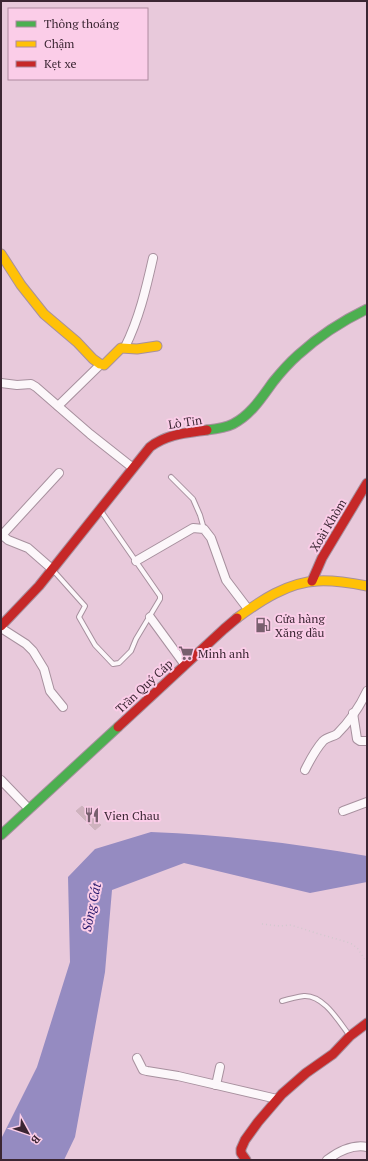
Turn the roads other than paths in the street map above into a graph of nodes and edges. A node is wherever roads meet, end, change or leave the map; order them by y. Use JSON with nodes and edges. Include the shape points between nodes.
{"nodes":[{"id":1,"x":1,"y":254,"type":"edge"},
{"id":2,"x":153,"y":258,"type":"dead end"},
{"id":3,"x":367,"y":309,"type":"edge"},
{"id":4,"x":157,"y":346,"type":"dead end"},
{"id":5,"x":125,"y":348,"type":"junction"},
{"id":6,"x":100,"y":365,"type":"junction"},
{"id":7,"x":1,"y":383,"type":"edge"},
{"id":8,"x":58,"y":406,"type":"junction"},
{"id":9,"x":133,"y":468,"type":"junction"},
{"id":10,"x":59,"y":473,"type":"dead end"},
{"id":11,"x":171,"y":477,"type":"dead end"},
{"id":12,"x":367,"y":483,"type":"edge"},
{"id":13,"x":100,"y":509,"type":"junction"},
{"id":14,"x":204,"y":529,"type":"junction"},
{"id":15,"x":1,"y":534,"type":"edge"},
{"id":16,"x":136,"y":561,"type":"junction"},
{"id":17,"x":52,"y":569,"type":"junction"},
{"id":18,"x":312,"y":581,"type":"junction"},
{"id":19,"x":367,"y":586,"type":"edge"},
{"id":20,"x":248,"y":609,"type":"junction"},
{"id":21,"x":150,"y":617,"type":"junction"},
{"id":22,"x":1,"y":627,"type":"edge"},
{"id":23,"x":185,"y":665,"type":"junction"},
{"id":24,"x":367,"y":691,"type":"edge"},
{"id":25,"x":63,"y":707,"type":"dead end"},
{"id":26,"x":353,"y":713,"type":"junction"},
{"id":27,"x":367,"y":742,"type":"edge"},
{"id":28,"x":305,"y":770,"type":"dead end"},
{"id":29,"x":1,"y":780,"type":"edge"},
{"id":30,"x":367,"y":802,"type":"edge"},
{"id":31,"x":29,"y":810,"type":"junction"},
{"id":32,"x":343,"y":811,"type":"dead end"},
{"id":33,"x":1,"y":835,"type":"edge"},
{"id":34,"x":282,"y":1001,"type":"dead end"},
{"id":35,"x":367,"y":1023,"type":"edge"},
{"id":36,"x":350,"y":1036,"type":"junction"},
{"id":37,"x":137,"y":1058,"type":"dead end"},
{"id":38,"x":220,"y":1067,"type":"dead end"},
{"id":39,"x":216,"y":1085,"type":"junction"},
{"id":40,"x":277,"y":1099,"type":"junction"},
{"id":41,"x":367,"y":1147,"type":"edge"},
{"id":42,"x":246,"y":1160,"type":"edge"},
{"id":43,"x":327,"y":1160,"type":"edge"}],
"edges":[{"from":1,"to":6,"type":"street","via":[[15,277],[44,314]]},
{"from":2,"to":5,"type":"street","via":[[139,314]]},
{"from":3,"to":9,"type":"street","name":"Lò Tỉn","via":[[341,322],[301,353],[237,422],[224,428],[165,437],[150,447]]},
{"from":4,"to":5,"type":"street"},
{"from":5,"to":6,"type":"street","via":[[121,348],[104,365]]},
{"from":6,"to":8,"type":"street"},
{"from":7,"to":8,"type":"street","via":[[34,385]]},
{"from":8,"to":9,"type":"street"},
{"from":9,"to":13,"type":"street","name":"Lò Tỉn"},
{"from":10,"to":15,"type":"street"},
{"from":11,"to":14,"type":"lane","via":[[193,499]]},
{"from":12,"to":18,"type":"street","name":"Xoài Khòm","via":[[322,558]]},
{"from":13,"to":16,"type":"lane"},
{"from":13,"to":17,"type":"street","name":"Lò Tỉn"},
{"from":14,"to":16,"type":"street","via":[[193,528]]},
{"from":14,"to":20,"type":"street","via":[[211,538],[226,580]]},
{"from":15,"to":17,"type":"street","via":[[8,540],[28,548]]},
{"from":16,"to":21,"type":"lane","via":[[160,596],[159,603]]},
{"from":17,"to":21,"type":"lane","via":[[85,606],[79,617],[96,645],[113,664],[119,663],[130,651]]},
{"from":17,"to":22,"type":"street","name":"Lò Tỉn"},
{"from":18,"to":19,"type":"street","name":"Trần Quý Cáp","via":[[336,581]]},
{"from":18,"to":20,"type":"street","name":"Trần Quý Cáp","via":[[282,591]]},
{"from":20,"to":23,"type":"street","name":"Trần Quý Cáp"},
{"from":21,"to":23,"type":"street"},
{"from":22,"to":25,"type":"street","via":[[33,651],[44,669],[50,691]]},
{"from":23,"to":31,"type":"street","name":"Trần Quý Cáp"},
{"from":24,"to":26,"type":"street"},
{"from":26,"to":27,"type":"street","via":[[357,739]]},
{"from":26,"to":28,"type":"street","via":[[335,735],[321,744]]},
{"from":29,"to":31,"type":"street"},
{"from":30,"to":32,"type":"street"},
{"from":31,"to":33,"type":"street","name":"Trần Quý Cáp"},
{"from":34,"to":36,"type":"lane","via":[[304,996],[321,1001]]},
{"from":35,"to":36,"type":"street"},
{"from":36,"to":40,"type":"street","via":[[333,1054],[291,1085]]},
{"from":37,"to":39,"type":"street","via":[[143,1070]]},
{"from":38,"to":39,"type":"street"},
{"from":39,"to":40,"type":"street"},
{"from":40,"to":42,"type":"street","via":[[245,1140],[241,1153]]},
{"from":41,"to":43,"type":"street","via":[[352,1146]]}]}
